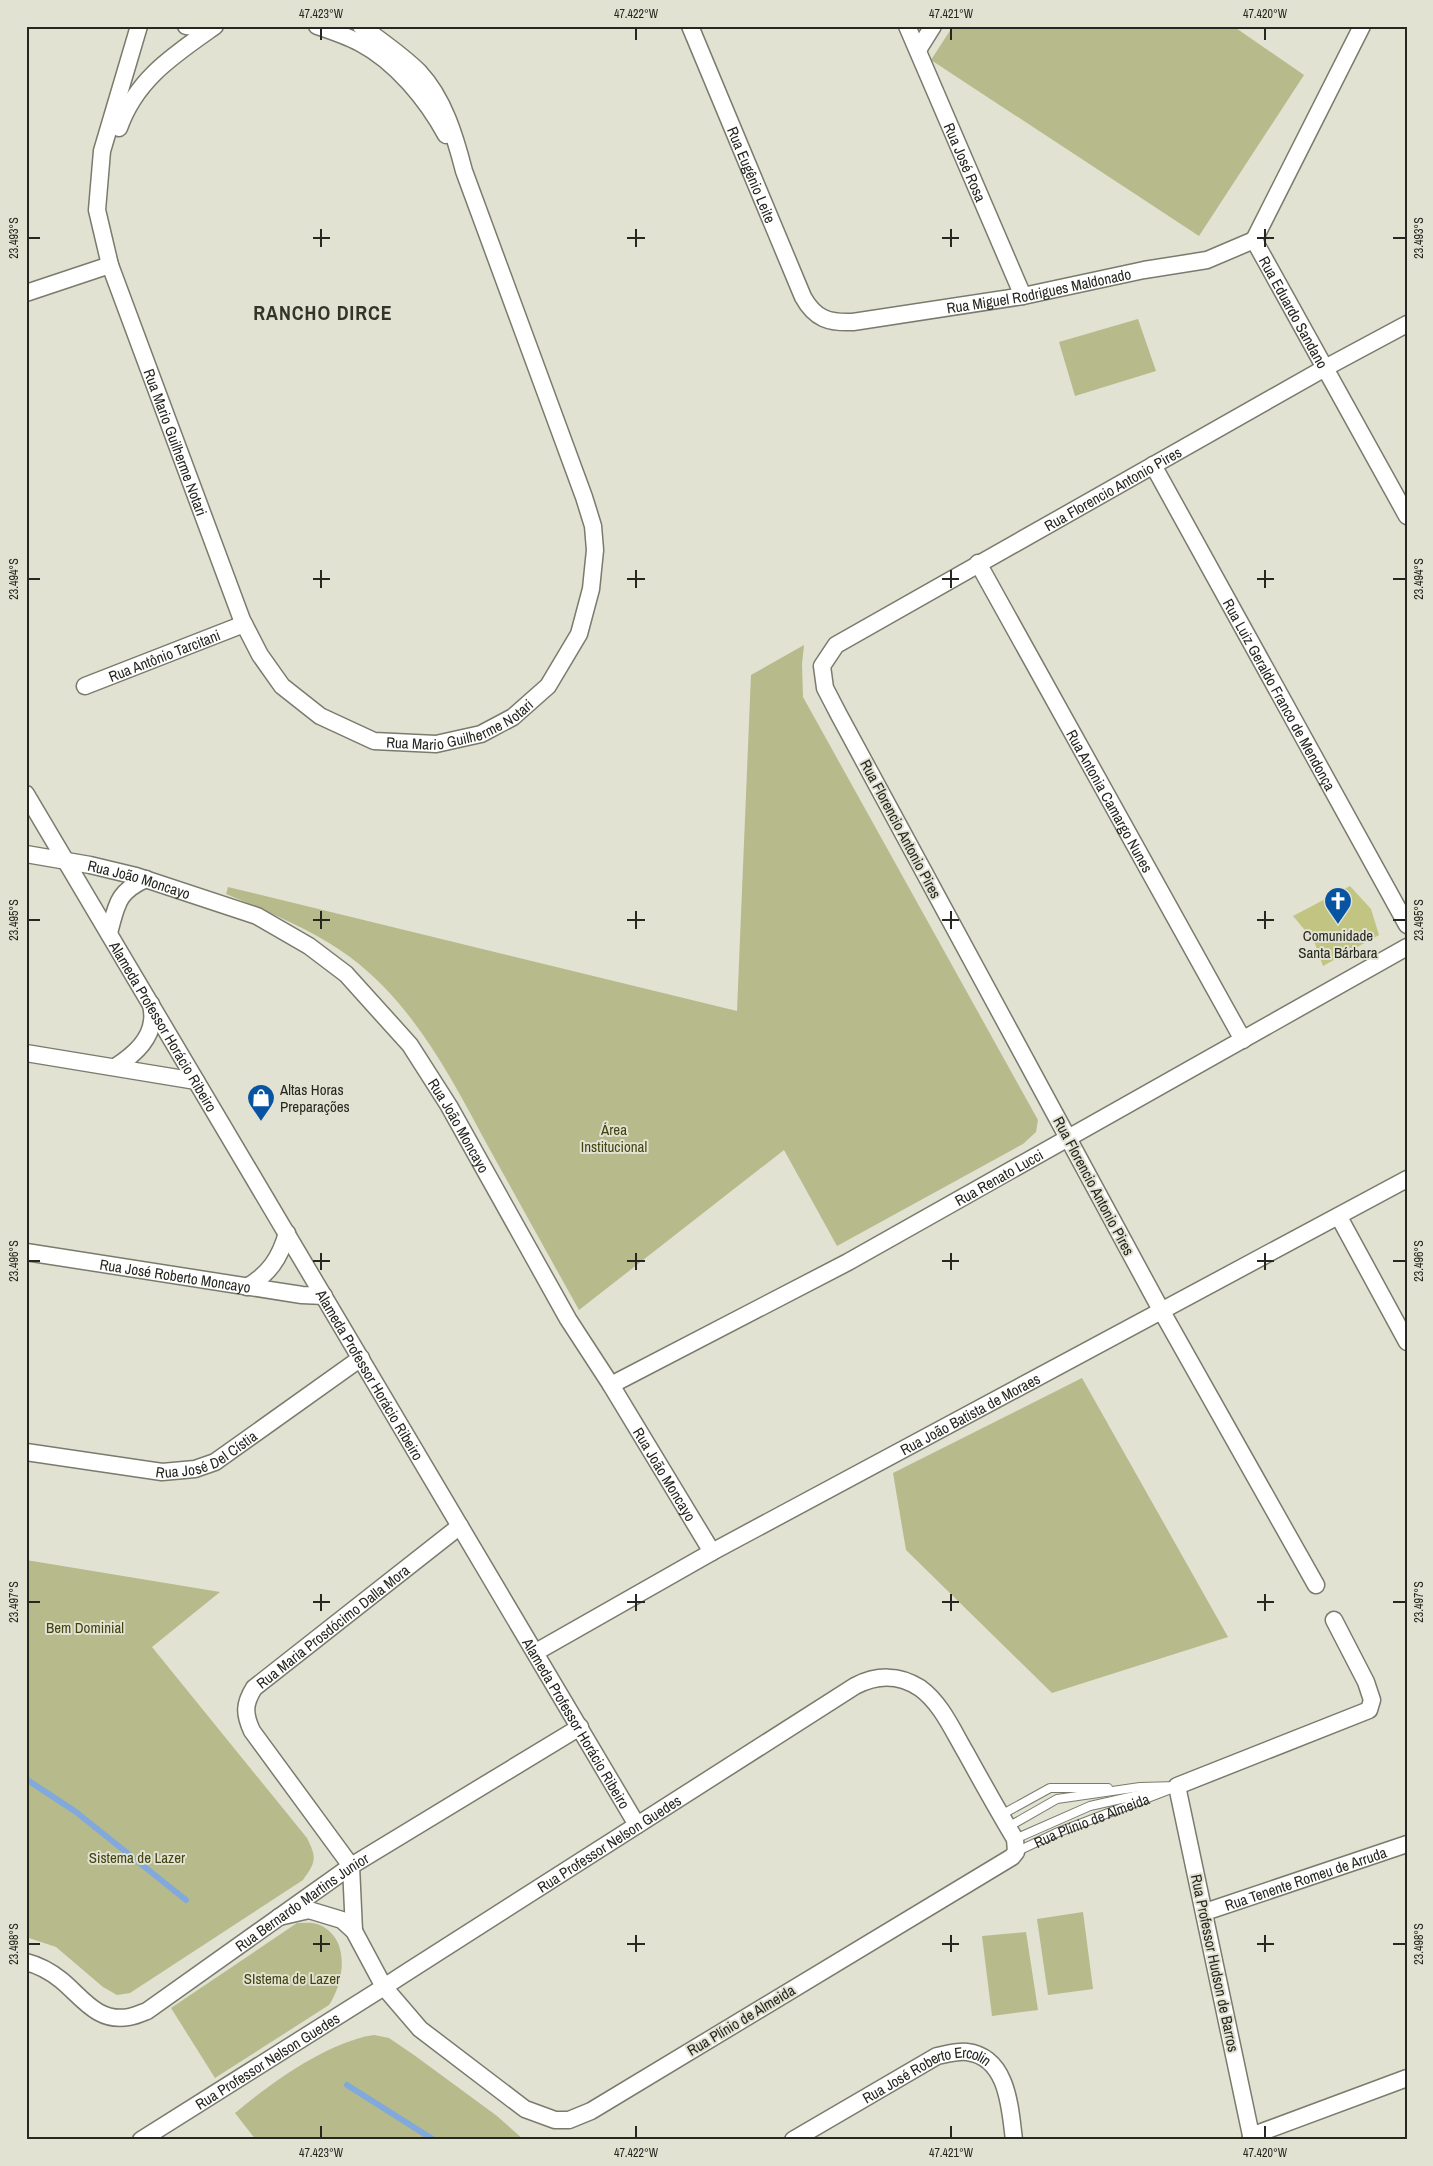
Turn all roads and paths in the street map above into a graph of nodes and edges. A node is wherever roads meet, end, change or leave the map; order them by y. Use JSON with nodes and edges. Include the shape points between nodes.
{"nodes":[{"id":1,"x":139,"y":26,"type":"edge"},
{"id":2,"x":186,"y":26,"type":"edge"},
{"id":3,"x":214,"y":26,"type":"edge"},
{"id":4,"x":317,"y":26,"type":"edge"},
{"id":5,"x":361,"y":26,"type":"edge"},
{"id":6,"x":690,"y":26,"type":"edge"},
{"id":7,"x":907,"y":26,"type":"edge"},
{"id":8,"x":933,"y":26,"type":"edge"},
{"id":9,"x":1362,"y":26,"type":"edge"},
{"id":10,"x":918,"y":50,"type":"junction"},
{"id":11,"x":464,"y":171,"type":"junction"},
{"id":12,"x":97,"y":210,"type":"junction"},
{"id":13,"x":1254,"y":240,"type":"junction"},
{"id":14,"x":110,"y":264,"type":"junction"},
{"id":15,"x":26,"y":293,"type":"edge"},
{"id":16,"x":1023,"y":296,"type":"junction"},
{"id":17,"x":823,"y":318,"type":"joint"},
{"id":18,"x":1407,"y":324,"type":"edge"},
{"id":19,"x":1325,"y":368,"type":"junction"},
{"id":20,"x":1153,"y":465,"type":"junction"},
{"id":21,"x":1407,"y":516,"type":"edge"},
{"id":22,"x":978,"y":563,"type":"junction"},
{"id":23,"x":244,"y":624,"type":"junction"},
{"id":24,"x":85,"y":686,"type":"dead end"},
{"id":25,"x":26,"y":794,"type":"edge"},
{"id":26,"x":26,"y":854,"type":"edge"},
{"id":27,"x":67,"y":862,"type":"junction"},
{"id":28,"x":146,"y":879,"type":"junction"},
{"id":29,"x":1407,"y":925,"type":"edge"},
{"id":30,"x":109,"y":933,"type":"junction"},
{"id":31,"x":1407,"y":947,"type":"edge"},
{"id":32,"x":151,"y":1004,"type":"junction"},
{"id":33,"x":1243,"y":1040,"type":"junction"},
{"id":34,"x":26,"y":1053,"type":"edge"},
{"id":35,"x":115,"y":1066,"type":"junction"},
{"id":36,"x":196,"y":1080,"type":"junction"},
{"id":37,"x":1068,"y":1138,"type":"junction"},
{"id":38,"x":1407,"y":1179,"type":"edge"},
{"id":39,"x":1339,"y":1217,"type":"junction"},
{"id":40,"x":287,"y":1233,"type":"junction"},
{"id":41,"x":26,"y":1252,"type":"edge"},
{"id":42,"x":247,"y":1287,"type":"junction"},
{"id":43,"x":324,"y":1296,"type":"junction"},
{"id":44,"x":1161,"y":1310,"type":"junction"},
{"id":45,"x":1407,"y":1342,"type":"edge"},
{"id":46,"x":361,"y":1358,"type":"junction"},
{"id":47,"x":612,"y":1385,"type":"junction"},
{"id":48,"x":26,"y":1452,"type":"edge"},
{"id":49,"x":460,"y":1526,"type":"junction"},
{"id":50,"x":712,"y":1552,"type":"junction"},
{"id":51,"x":1316,"y":1585,"type":"dead end"},
{"id":52,"x":1334,"y":1620,"type":"dead end"},
{"id":53,"x":536,"y":1652,"type":"junction"},
{"id":54,"x":580,"y":1727,"type":"junction"},
{"id":55,"x":1178,"y":1786,"type":"junction"},
{"id":56,"x":1140,"y":1787,"type":"junction"},
{"id":57,"x":637,"y":1825,"type":"junction"},
{"id":58,"x":1010,"y":1833,"type":"junction"},
{"id":59,"x":1407,"y":1844,"type":"edge"},
{"id":60,"x":351,"y":1866,"type":"junction"},
{"id":61,"x":1205,"y":1912,"type":"junction"},
{"id":62,"x":279,"y":1917,"type":"junction"},
{"id":63,"x":354,"y":1931,"type":"junction"},
{"id":64,"x":26,"y":1962,"type":"edge"},
{"id":65,"x":384,"y":1987,"type":"junction"},
{"id":66,"x":1407,"y":2078,"type":"edge"},
{"id":67,"x":1252,"y":2138,"type":"edge"},
{"id":68,"x":141,"y":2140,"type":"edge"},
{"id":69,"x":793,"y":2140,"type":"edge"},
{"id":70,"x":1014,"y":2140,"type":"edge"}],
"edges":[{"from":1,"to":12,"type":"street","name":"Rua Mario Guilherme Notari","via":[[102,151]]},
{"from":2,"to":3,"type":"street","name":"Rua Mario Guilherme Notari"},
{"from":3,"to":12,"type":"street","name":"Rua Mario Guilherme Notari","via":[[148,78],[125,110],[110,153]]},
{"from":4,"to":11,"type":"street","name":"Rua Mario Guilherme Notari","via":[[362,44],[390,64],[413,88],[442,128]]},
{"from":5,"to":11,"type":"street","name":"Rua Mario Guilherme Notari","via":[[420,74],[454,132]]},
{"from":6,"to":17,"type":"street","name":"Rua Eugênio Leite","via":[[803,297],[810,310]]},
{"from":7,"to":10,"type":"street","name":"Rua José Rosa"},
{"from":8,"to":10,"type":"street"},
{"from":9,"to":13,"type":"street","name":"Rua Eduardo Sandano"},
{"from":10,"to":16,"type":"street","name":"Rua José Rosa"},
{"from":11,"to":23,"type":"street","name":"Rua Mario Guilherme Notari","via":[[593,526],[595,550],[591,589],[579,634],[548,686],[513,716],[481,734],[436,744],[374,741],[320,716],[282,686],[260,655]]},
{"from":12,"to":14,"type":"street","name":"Rua Mario Guilherme Notari"},
{"from":13,"to":16,"type":"street","name":"Rua Miguel Rodrigues Maldonado","via":[[1207,260]]},
{"from":13,"to":19,"type":"street","name":"Rua Eduardo Sandano"},
{"from":14,"to":15,"type":"street"},
{"from":14,"to":23,"type":"street","name":"Rua Mario Guilherme Notari"},
{"from":16,"to":17,"type":"street","name":"Rua Miguel Rodrigues Maldonado","via":[[853,322],[838,323]]},
{"from":18,"to":19,"type":"street","name":"Rua Florencio Antonio Pires"},
{"from":19,"to":20,"type":"street","name":"Rua Florencio Antonio Pires"},
{"from":19,"to":21,"type":"street","name":"Rua Eduardo Sandano"},
{"from":20,"to":22,"type":"street","name":"Rua Florencio Antonio Pires"},
{"from":20,"to":29,"type":"street","name":"Rua Luiz Geraldo Franco de Mendonça"},
{"from":22,"to":33,"type":"street","name":"Rua Antonia Camargo Nunes"},
{"from":22,"to":37,"type":"street","name":"Rua Florencio Antonio Pires","via":[[836,645],[822,666],[825,688]]},
{"from":23,"to":24,"type":"street","name":"Rua Antônio Tarcitani"},
{"from":25,"to":27,"type":"street","name":"Alameda Professor Horácio Ribeiro"},
{"from":26,"to":27,"type":"street","name":"Rua João Moncayo"},
{"from":27,"to":28,"type":"street","name":"Rua João Moncayo"},
{"from":27,"to":30,"type":"street","name":"Alameda Professor Horácio Ribeiro"},
{"from":28,"to":30,"type":"street","via":[[130,886],[121,896]]},
{"from":28,"to":47,"type":"street","name":"Rua João Moncayo","via":[[257,916],[309,946],[346,974],[410,1045],[450,1106],[568,1319]]},
{"from":30,"to":32,"type":"street","name":"Alameda Professor Horácio Ribeiro"},
{"from":31,"to":33,"type":"street","name":"Rua Renato Lucci"},
{"from":32,"to":35,"type":"street","via":[[149,1032],[128,1059]]},
{"from":32,"to":36,"type":"street","name":"Alameda Professor Horácio Ribeiro"},
{"from":33,"to":37,"type":"street","name":"Rua Renato Lucci"},
{"from":34,"to":35,"type":"street"},
{"from":35,"to":36,"type":"street"},
{"from":36,"to":40,"type":"street","name":"Alameda Professor Horácio Ribeiro"},
{"from":37,"to":44,"type":"street","name":"Rua Florencio Antonio Pires"},
{"from":37,"to":47,"type":"street","name":"Rua Renato Lucci","via":[[848,1262]]},
{"from":38,"to":39,"type":"street","name":"Rua João Batista de Moraes"},
{"from":39,"to":44,"type":"street","name":"Rua João Batista de Moraes"},
{"from":39,"to":45,"type":"street"},
{"from":40,"to":42,"type":"street","via":[[282,1251],[272,1267]]},
{"from":40,"to":43,"type":"street","name":"Alameda Professor Horácio Ribeiro"},
{"from":41,"to":42,"type":"street","name":"Rua José Roberto Moncayo"},
{"from":42,"to":43,"type":"street","name":"Rua José Roberto Moncayo"},
{"from":43,"to":46,"type":"street","name":"Alameda Professor Horácio Ribeiro"},
{"from":44,"to":50,"type":"street","name":"Rua João Batista de Moraes"},
{"from":44,"to":51,"type":"street","name":"Rua Florencio Antonio Pires"},
{"from":46,"to":48,"type":"street","name":"Rua José Del Cístia","via":[[215,1462],[195,1469],[162,1472]]},
{"from":46,"to":49,"type":"street","name":"Alameda Professor Horácio Ribeiro"},
{"from":47,"to":50,"type":"street","name":"Rua João Moncayo"},
{"from":49,"to":53,"type":"street","name":"Alameda Professor Horácio Ribeiro"},
{"from":49,"to":60,"type":"street","name":"Rua Maria Prosdócimo Dalla Mora","via":[[254,1688],[246,1701],[246,1717],[252,1731]]},
{"from":50,"to":53,"type":"street","name":"Rua João Batista de Moraes"},
{"from":52,"to":55,"type":"street","name":"Rua Plínio de Almeida","via":[[1366,1682],[1372,1700],[1369,1710]]},
{"from":53,"to":54,"type":"street","name":"Alameda Professor Horácio Ribeiro"},
{"from":54,"to":57,"type":"street","name":"Alameda Professor Horácio Ribeiro"},
{"from":54,"to":60,"type":"street","name":"Rua Bernardo Martins Junior"},
{"from":55,"to":56,"type":"lane","name":"Rua Plínio de Almeida"},
{"from":55,"to":58,"type":"lane","name":"Rua Plínio de Almeida","via":[[1090,1806]]},
{"from":55,"to":58,"type":"lane","name":"Rua Plínio de Almeida","via":[[1056,1833]]},
{"from":55,"to":61,"type":"street","name":"Rua Professor Hudson de Barros"},
{"from":56,"to":58,"type":"lane","name":"Rua Plínio de Almeida","via":[[1057,1799]]},
{"from":56,"to":58,"type":"lane","name":"Rua Plínio de Almeida","via":[[1050,1788]]},
{"from":57,"to":58,"type":"street","name":"Rua Professor Nelson Guedes","via":[[855,1686],[867,1680],[889,1677],[919,1688],[933,1701],[950,1725]]},
{"from":57,"to":65,"type":"street","name":"Rua Professor Nelson Guedes"},
{"from":58,"to":65,"type":"street","name":"Rua Plínio de Almeida","via":[[591,2111],[569,2120],[554,2120],[525,2109],[420,2028]]},
{"from":59,"to":61,"type":"street","name":"Rua Tenente Romeu de Arruda"},
{"from":60,"to":62,"type":"street","name":"Rua Bernardo Martins Junior"},
{"from":60,"to":63,"type":"street","name":"Rua Plínio de Almeida"},
{"from":61,"to":67,"type":"street","name":"Rua Professor Hudson de Barros"},
{"from":62,"to":63,"type":"street","name":"Rua Plínio de Almeida","via":[[309,1910],[342,1920]]},
{"from":62,"to":64,"type":"street","name":"Rua Bernardo Martins Junior","via":[[160,2003],[128,2018],[104,2015],[84,2003],[60,1979]]},
{"from":63,"to":65,"type":"street","name":"Rua Plínio de Almeida"},
{"from":65,"to":68,"type":"street","name":"Rua Professor Nelson Guedes"},
{"from":66,"to":67,"type":"street"},
{"from":69,"to":70,"type":"street","name":"Rua José Roberto Ercolin","via":[[937,2056],[956,2052],[983,2057],[994,2065],[1005,2089]]}]}
